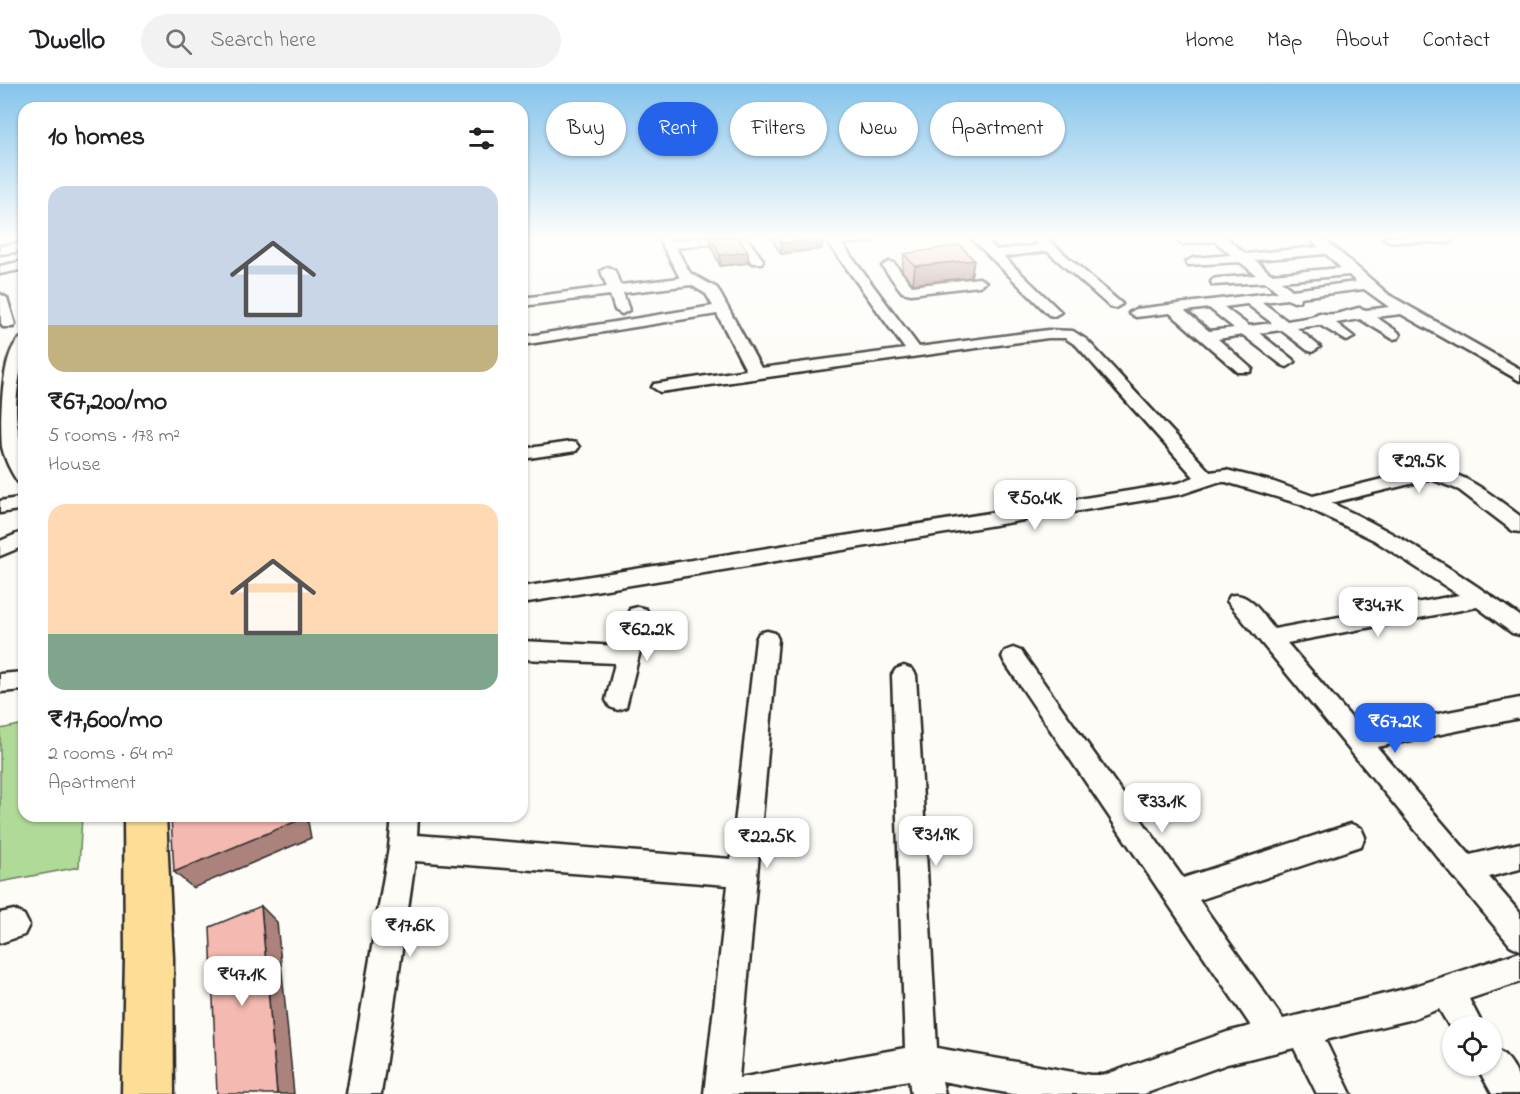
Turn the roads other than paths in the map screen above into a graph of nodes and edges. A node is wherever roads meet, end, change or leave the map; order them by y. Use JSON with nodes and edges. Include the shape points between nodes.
{"nodes":[{"id":1,"x":613,"y":284,"type":"edge"},
{"id":2,"x":662,"y":284,"type":"edge"},
{"id":3,"x":701,"y":284,"type":"edge"},
{"id":4,"x":885,"y":284,"type":"edge"},
{"id":5,"x":900,"y":284,"type":"edge"},
{"id":6,"x":961,"y":284,"type":"edge"},
{"id":7,"x":1025,"y":284,"type":"edge"},
{"id":8,"x":1092,"y":284,"type":"edge"},
{"id":9,"x":1275,"y":284,"type":"edge"},
{"id":10,"x":1367,"y":285,"type":"joint"},
{"id":11,"x":615,"y":290,"type":"junction"},
{"id":12,"x":1326,"y":290,"type":"junction"},
{"id":13,"x":1288,"y":294,"type":"junction"},
{"id":14,"x":0,"y":298,"type":"edge"},
{"id":15,"x":1250,"y":299,"type":"junction"},
{"id":16,"x":528,"y":301,"type":"edge"},
{"id":17,"x":1115,"y":304,"type":"dead end"},
{"id":18,"x":1212,"y":304,"type":"junction"},
{"id":19,"x":1173,"y":308,"type":"junction"},
{"id":20,"x":722,"y":309,"type":"junction"},
{"id":21,"x":1404,"y":309,"type":"junction"},
{"id":22,"x":622,"y":310,"type":"dead end"},
{"id":23,"x":1054,"y":312,"type":"dead end"},
{"id":24,"x":1136,"y":313,"type":"dead end"},
{"id":25,"x":1362,"y":315,"type":"junction"},
{"id":26,"x":1323,"y":320,"type":"junction"},
{"id":27,"x":4,"y":325,"type":"edge"},
{"id":28,"x":1284,"y":325,"type":"junction"},
{"id":29,"x":1246,"y":331,"type":"junction"},
{"id":30,"x":1393,"y":335,"type":"dead end"},
{"id":31,"x":1206,"y":336,"type":"junction"},
{"id":32,"x":1347,"y":337,"type":"dead end"},
{"id":33,"x":528,"y":340,"type":"edge"},
{"id":34,"x":1312,"y":347,"type":"dead end"},
{"id":35,"x":915,"y":352,"type":"junction"},
{"id":36,"x":12,"y":362,"type":"edge"},
{"id":37,"x":1287,"y":363,"type":"dead end"},
{"id":38,"x":1244,"y":369,"type":"dead end"},
{"id":39,"x":756,"y":374,"type":"junction"},
{"id":40,"x":1520,"y":376,"type":"edge"},
{"id":41,"x":660,"y":387,"type":"dead end"},
{"id":42,"x":18,"y":439,"type":"edge"},
{"id":43,"x":3,"y":443,"type":"edge"},
{"id":44,"x":570,"y":447,"type":"dead end"},
{"id":45,"x":528,"y":453,"type":"edge"},
{"id":46,"x":18,"y":468,"type":"edge"},
{"id":47,"x":1206,"y":479,"type":"junction"},
{"id":48,"x":1312,"y":502,"type":"junction"},
{"id":49,"x":18,"y":504,"type":"edge"},
{"id":50,"x":0,"y":507,"type":"edge"},
{"id":51,"x":1520,"y":526,"type":"edge"},
{"id":52,"x":18,"y":541,"type":"edge"},
{"id":53,"x":0,"y":549,"type":"edge"},
{"id":54,"x":528,"y":594,"type":"edge"},
{"id":55,"x":1480,"y":599,"type":"junction"},
{"id":56,"x":1238,"y":601,"type":"dead end"},
{"id":57,"x":638,"y":615,"type":"dead end"},
{"id":58,"x":1520,"y":627,"type":"edge"},
{"id":59,"x":1269,"y":638,"type":"junction"},
{"id":60,"x":767,"y":639,"type":"dead end"},
{"id":61,"x":528,"y":650,"type":"edge"},
{"id":62,"x":628,"y":655,"type":"junction"},
{"id":63,"x":1013,"y":657,"type":"dead end"},
{"id":64,"x":904,"y":675,"type":"dead end"},
{"id":65,"x":18,"y":682,"type":"edge"},
{"id":66,"x":0,"y":683,"type":"edge"},
{"id":67,"x":618,"y":700,"type":"dead end"},
{"id":68,"x":1520,"y":708,"type":"edge"},
{"id":69,"x":1355,"y":741,"type":"junction"},
{"id":70,"x":145,"y":822,"type":"edge"},
{"id":71,"x":405,"y":822,"type":"edge"},
{"id":72,"x":1352,"y":837,"type":"dead end"},
{"id":73,"x":403,"y":847,"type":"junction"},
{"id":74,"x":1520,"y":856,"type":"edge"},
{"id":75,"x":1465,"y":870,"type":"junction"},
{"id":76,"x":744,"y":873,"type":"junction"},
{"id":77,"x":1176,"y":894,"type":"junction"},
{"id":78,"x":1520,"y":935,"type":"edge"},
{"id":79,"x":1520,"y":967,"type":"edge"},
{"id":80,"x":1446,"y":992,"type":"junction"},
{"id":81,"x":1461,"y":1016,"type":"edge"},
{"id":82,"x":1290,"y":1034,"type":"junction"},
{"id":83,"x":922,"y":1061,"type":"junction"},
{"id":84,"x":1499,"y":1076,"type":"edge"},
{"id":85,"x":148,"y":1094,"type":"edge"},
{"id":86,"x":364,"y":1094,"type":"edge"},
{"id":87,"x":721,"y":1094,"type":"edge"},
{"id":88,"x":740,"y":1094,"type":"edge"},
{"id":89,"x":928,"y":1094,"type":"edge"},
{"id":90,"x":1334,"y":1094,"type":"edge"},
{"id":91,"x":1511,"y":1094,"type":"edge"}],
"edges":[{"from":1,"to":11,"type":"street"},
{"from":2,"to":11,"type":"street"},
{"from":3,"to":20,"type":"street","via":[[712,291]]},
{"from":4,"to":35,"type":"street"},
{"from":5,"to":6,"type":"street","via":[[911,290]]},
{"from":7,"to":23,"type":"street"},
{"from":8,"to":17,"type":"street"},
{"from":9,"to":13,"type":"street"},
{"from":10,"to":12,"type":"street"},
{"from":10,"to":21,"type":"street"},
{"from":11,"to":16,"type":"street"},
{"from":11,"to":22,"type":"street"},
{"from":12,"to":13,"type":"street"},
{"from":12,"to":25,"type":"street"},
{"from":13,"to":15,"type":"street"},
{"from":13,"to":26,"type":"street"},
{"from":14,"to":27,"type":"street"},
{"from":15,"to":18,"type":"street"},
{"from":15,"to":28,"type":"street"},
{"from":18,"to":19,"type":"street"},
{"from":18,"to":29,"type":"street"},
{"from":19,"to":24,"type":"street"},
{"from":19,"to":31,"type":"street"},
{"from":20,"to":33,"type":"street"},
{"from":20,"to":39,"type":"street"},
{"from":21,"to":25,"type":"street"},
{"from":21,"to":40,"type":"street"},
{"from":25,"to":26,"type":"street"},
{"from":25,"to":30,"type":"street"},
{"from":26,"to":28,"type":"street"},
{"from":26,"to":32,"type":"street"},
{"from":28,"to":29,"type":"street"},
{"from":28,"to":34,"type":"street"},
{"from":29,"to":31,"type":"street"},
{"from":29,"to":37,"type":"street"},
{"from":31,"to":38,"type":"street"},
{"from":35,"to":39,"type":"street"},
{"from":35,"to":47,"type":"street","via":[[1048,334],[1076,337]]},
{"from":36,"to":43,"type":"street","via":[[4,397]]},
{"from":39,"to":41,"type":"street"},
{"from":42,"to":43,"type":"street"},
{"from":43,"to":46,"type":"street"},
{"from":44,"to":45,"type":"street"},
{"from":47,"to":48,"type":"street","via":[[1226,476]]},
{"from":47,"to":54,"type":"street","via":[[1182,488]]},
{"from":48,"to":51,"type":"street","via":[[1431,473],[1442,474],[1461,483]]},
{"from":48,"to":55,"type":"street","via":[[1387,538]]},
{"from":49,"to":50,"type":"street"},
{"from":52,"to":53,"type":"street"},
{"from":55,"to":58,"type":"street"},
{"from":55,"to":59,"type":"street"},
{"from":56,"to":59,"type":"street"},
{"from":57,"to":62,"type":"street"},
{"from":59,"to":69,"type":"street"},
{"from":60,"to":76,"type":"street"},
{"from":61,"to":62,"type":"street"},
{"from":62,"to":67,"type":"street"},
{"from":63,"to":77,"type":"street"},
{"from":64,"to":83,"type":"street"},
{"from":65,"to":66,"type":"street"},
{"from":68,"to":69,"type":"street"},
{"from":69,"to":75,"type":"street"},
{"from":70,"to":85,"type":"main road"},
{"from":71,"to":73,"type":"street"},
{"from":72,"to":77,"type":"street"},
{"from":73,"to":76,"type":"street"},
{"from":73,"to":86,"type":"street"},
{"from":74,"to":75,"type":"street"},
{"from":75,"to":78,"type":"street"},
{"from":76,"to":87,"type":"street"},
{"from":77,"to":82,"type":"street"},
{"from":79,"to":80,"type":"street"},
{"from":80,"to":81,"type":"street"},
{"from":80,"to":82,"type":"street"},
{"from":82,"to":83,"type":"street","via":[[1227,1048],[1104,1092]]},
{"from":82,"to":90,"type":"street"},
{"from":83,"to":88,"type":"street"},
{"from":83,"to":89,"type":"street"},
{"from":84,"to":91,"type":"street"}]}
